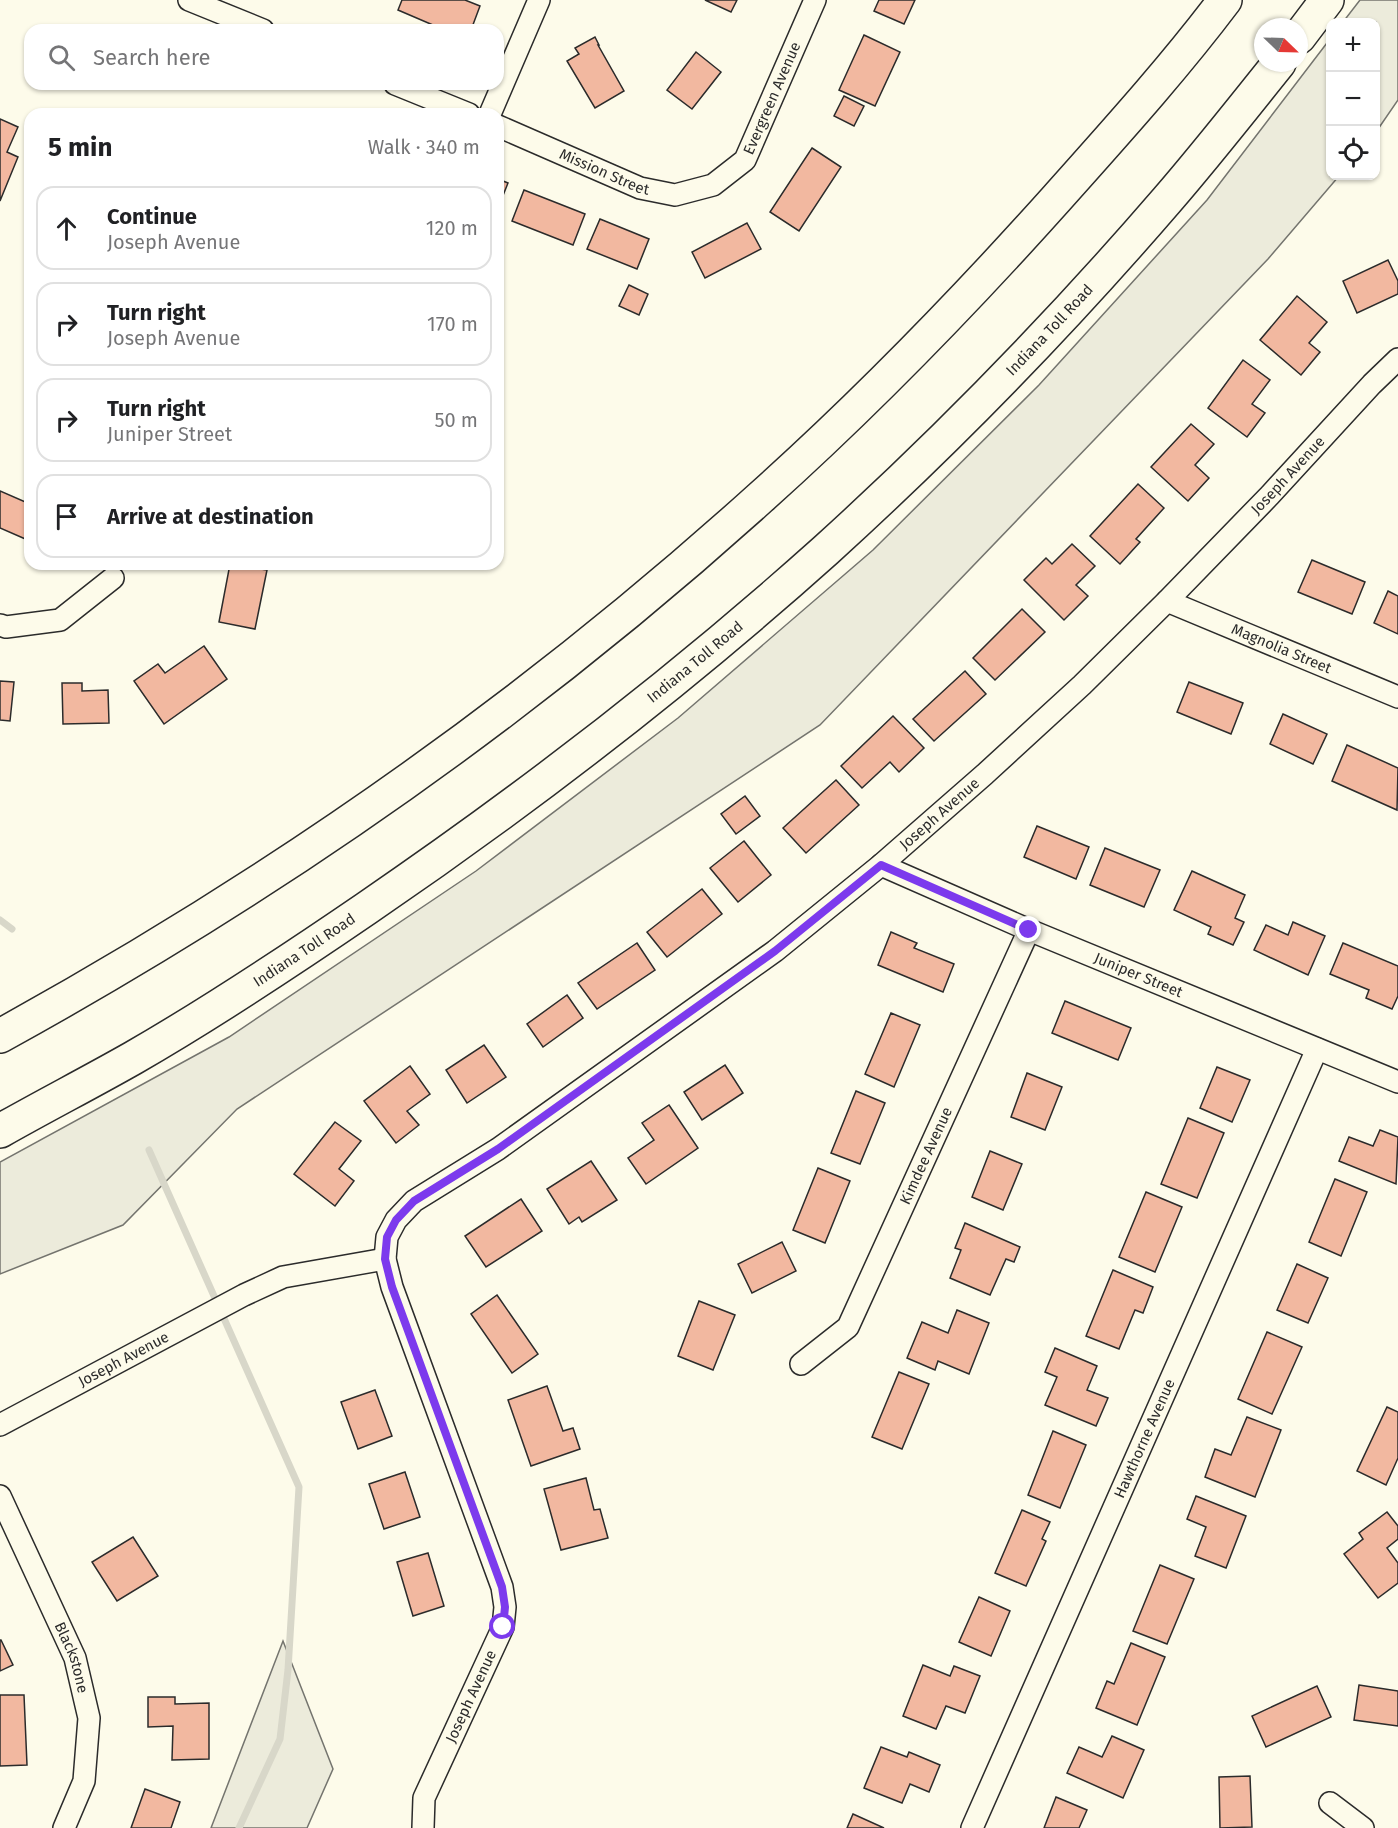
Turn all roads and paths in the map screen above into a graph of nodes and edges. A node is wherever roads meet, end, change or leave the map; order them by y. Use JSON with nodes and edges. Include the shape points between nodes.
{"nodes":[{"id":1,"x":189,"y":0,"type":"edge"},
{"id":2,"x":539,"y":0,"type":"edge"},
{"id":3,"x":815,"y":0,"type":"edge"},
{"id":4,"x":1225,"y":0,"type":"edge"},
{"id":5,"x":1327,"y":0,"type":"edge"},
{"id":6,"x":248,"y":24,"type":"edge"},
{"id":7,"x":1308,"y":25,"type":"edge"},
{"id":8,"x":1273,"y":72,"type":"edge"},
{"id":9,"x":504,"y":81,"type":"edge"},
{"id":10,"x":410,"y":90,"type":"edge"},
{"id":11,"x":500,"y":90,"type":"edge"},
{"id":12,"x":454,"y":108,"type":"edge"},
{"id":13,"x":493,"y":108,"type":"edge"},
{"id":14,"x":504,"y":129,"type":"edge"},
{"id":15,"x":713,"y":185,"type":"joint"},
{"id":16,"x":1398,"y":359,"type":"edge"},
{"id":17,"x":113,"y":578,"type":"dead end"},
{"id":18,"x":1167,"y":601,"type":"junction"},
{"id":19,"x":0,"y":626,"type":"edge"},
{"id":20,"x":1398,"y":697,"type":"edge"},
{"id":21,"x":881,"y":865,"type":"junction"},
{"id":22,"x":1029,"y":930,"type":"junction"},
{"id":23,"x":0,"y":1036,"type":"edge"},
{"id":24,"x":1317,"y":1049,"type":"junction"},
{"id":25,"x":1398,"y":1082,"type":"edge"},
{"id":26,"x":0,"y":1131,"type":"edge"},
{"id":27,"x":385,"y":1259,"type":"junction"},
{"id":28,"x":801,"y":1364,"type":"dead end"},
{"id":29,"x":0,"y":1425,"type":"edge"},
{"id":30,"x":0,"y":1496,"type":"edge"},
{"id":31,"x":1330,"y":1803,"type":"dead end"},
{"id":32,"x":64,"y":1828,"type":"edge"},
{"id":33,"x":423,"y":1828,"type":"edge"},
{"id":34,"x":972,"y":1828,"type":"edge"},
{"id":35,"x":1363,"y":1828,"type":"edge"}],
"edges":[{"from":1,"to":6,"type":"street"},
{"from":2,"to":9,"type":"street"},
{"from":3,"to":15,"type":"street","name":"Evergreen Avenue","via":[[745,160]]},
{"from":4,"to":23,"type":"highway","via":[[993,269],[886,379],[761,498],[637,603],[506,708],[390,793],[220,906]]},
{"from":5,"to":7,"type":"highway"},
{"from":8,"to":26,"type":"highway","name":"Indiana Toll Road","via":[[1167,200],[1060,319],[836,540],[704,656],[452,850],[292,959],[136,1056]]},
{"from":10,"to":12,"type":"street"},
{"from":11,"to":13,"type":"street"},
{"from":14,"to":15,"type":"street","name":"Mission Street","via":[[640,188],[675,195]]},
{"from":16,"to":18,"type":"street","name":"Joseph Avenue"},
{"from":17,"to":19,"type":"street","via":[[60,620]]},
{"from":18,"to":20,"type":"street","name":"Magnolia Street"},
{"from":18,"to":21,"type":"street","name":"Joseph Avenue","via":[[1074,692]]},
{"from":21,"to":22,"type":"street","name":"Juniper Street"},
{"from":21,"to":27,"type":"street","name":"Joseph Avenue","via":[[775,951],[498,1149],[414,1201],[387,1237]]},
{"from":22,"to":24,"type":"street","name":"Juniper Street"},
{"from":22,"to":28,"type":"street","name":"Kimdee Avenue","via":[[848,1327]]},
{"from":24,"to":25,"type":"street","name":"Juniper Street"},
{"from":24,"to":34,"type":"street","name":"Hawthorne Avenue"},
{"from":27,"to":29,"type":"street","name":"Joseph Avenue","via":[[283,1277]]},
{"from":27,"to":33,"type":"street","name":"Joseph Avenue","via":[[502,1587],[505,1607],[503,1627],[424,1798]]},
{"from":30,"to":32,"type":"street","name":"Blackstone","via":[[75,1658],[89,1718],[84,1780]]},
{"from":31,"to":35,"type":"street"}]}
